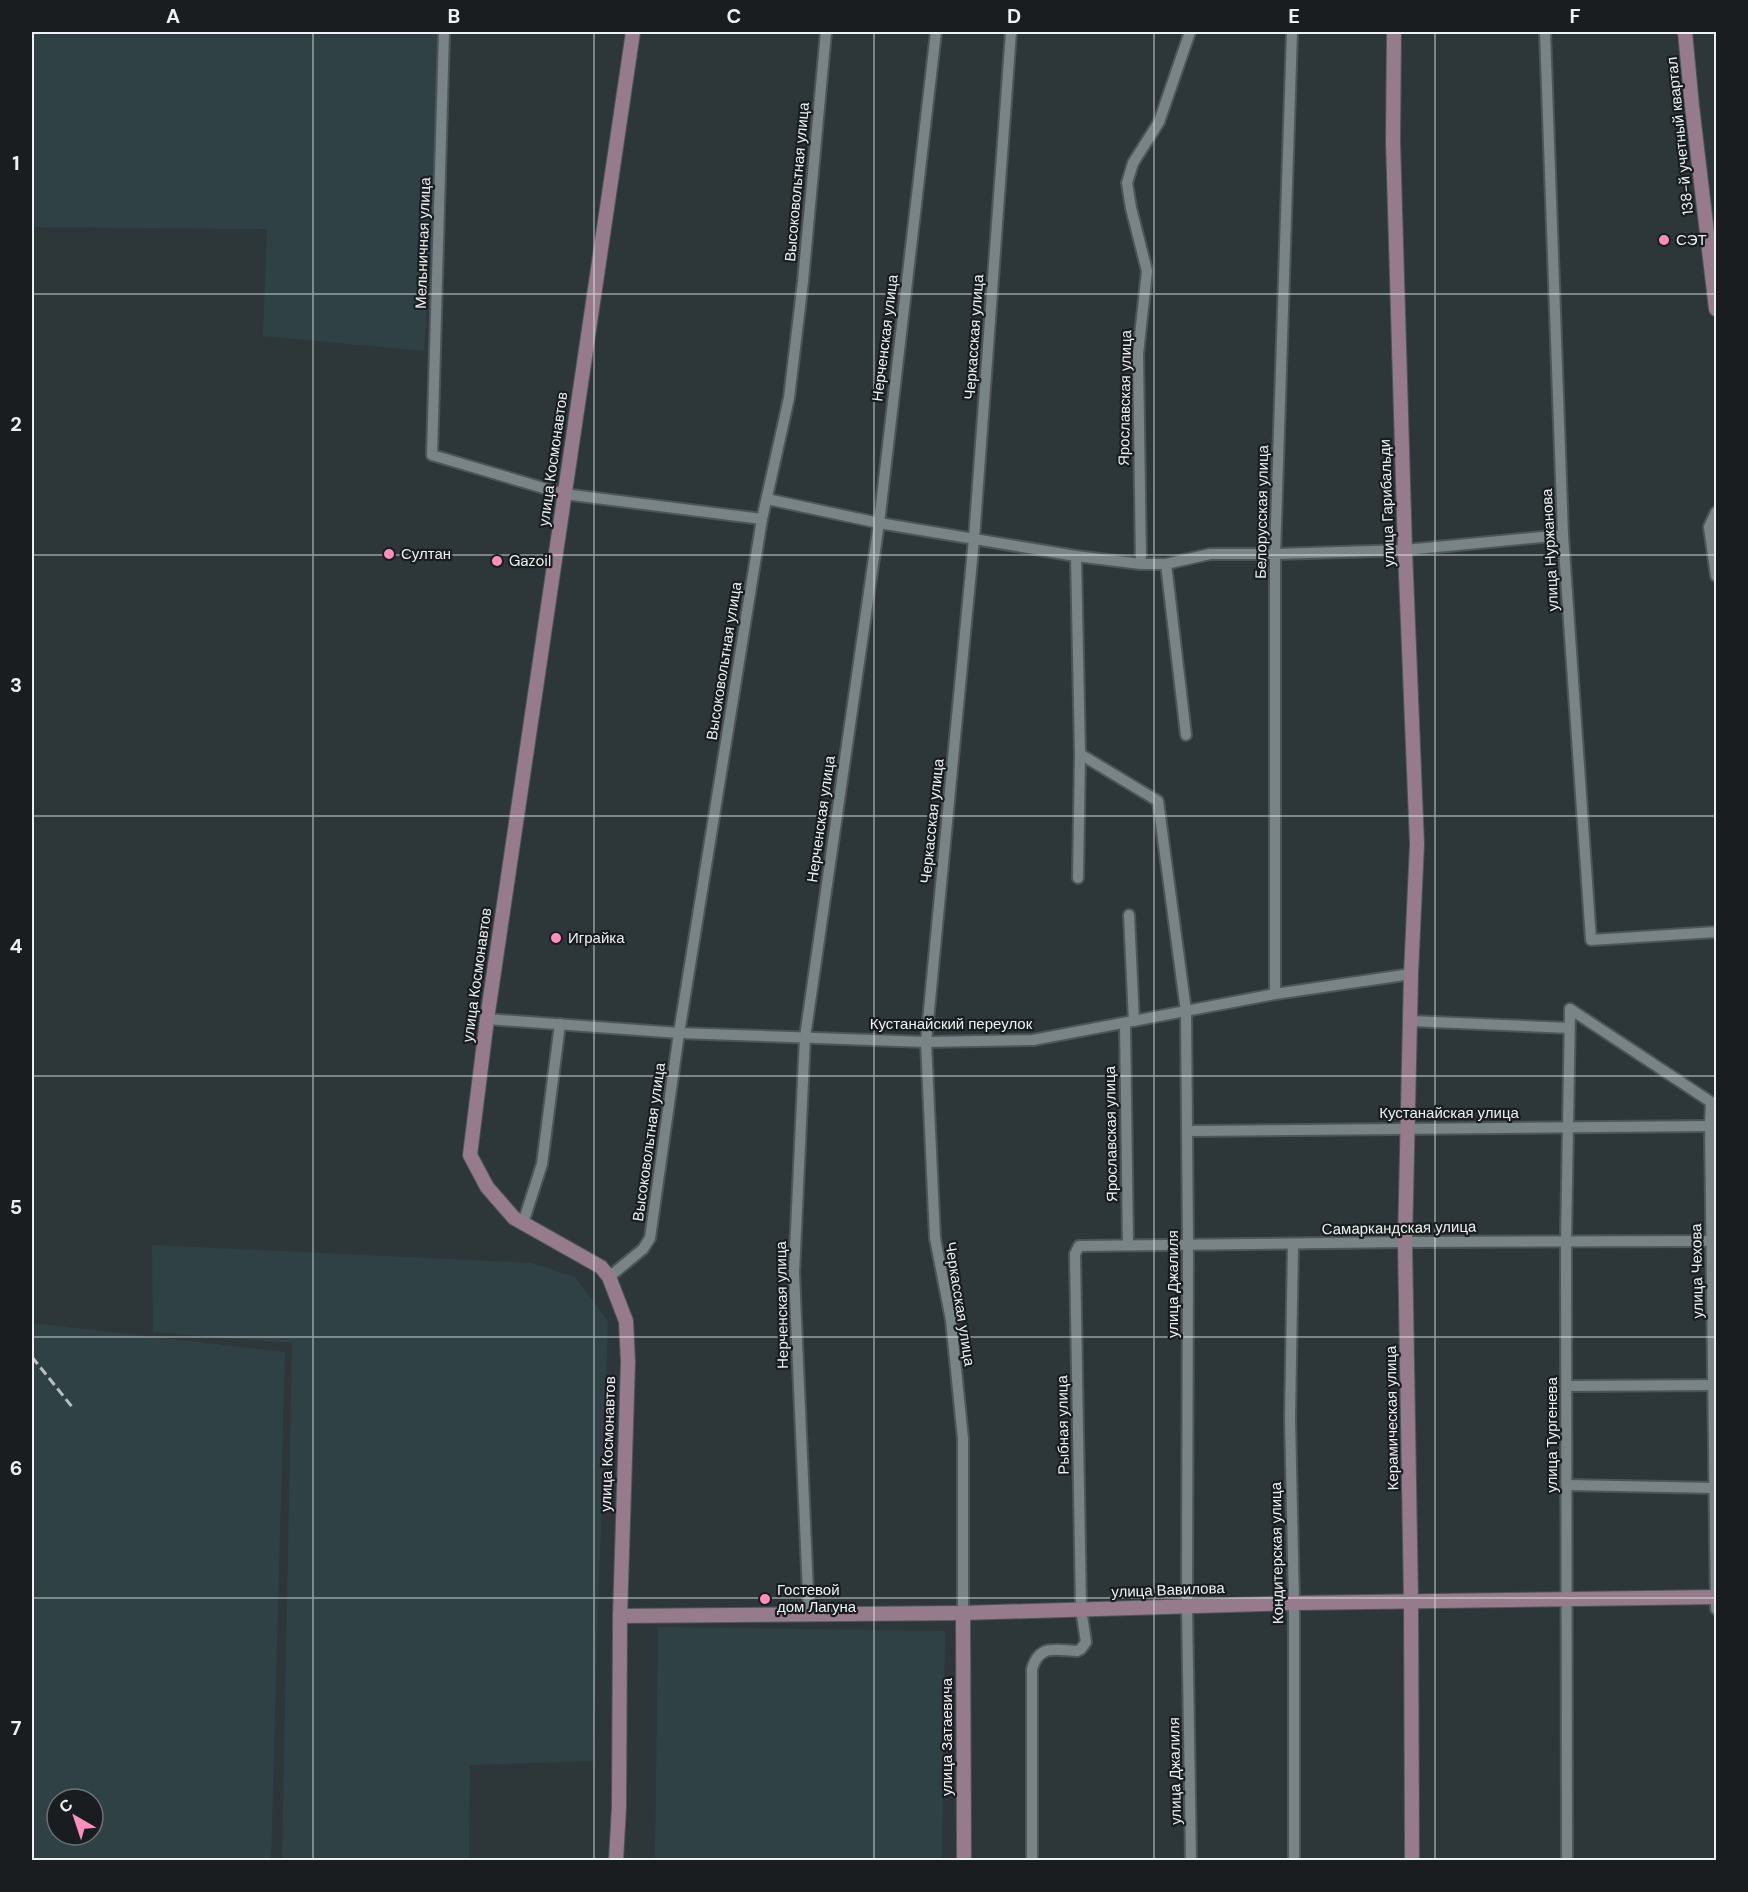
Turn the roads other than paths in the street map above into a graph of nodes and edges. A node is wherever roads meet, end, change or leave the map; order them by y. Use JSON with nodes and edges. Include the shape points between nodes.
{"nodes":[{"id":1,"x":444,"y":32,"type":"edge"},
{"id":2,"x":633,"y":32,"type":"edge"},
{"id":3,"x":826,"y":32,"type":"edge"},
{"id":4,"x":936,"y":32,"type":"edge"},
{"id":5,"x":1011,"y":32,"type":"edge"},
{"id":6,"x":1190,"y":32,"type":"edge"},
{"id":7,"x":1292,"y":32,"type":"edge"},
{"id":8,"x":1394,"y":32,"type":"edge"},
{"id":9,"x":1545,"y":32,"type":"edge"},
{"id":10,"x":1686,"y":34,"type":"edge"},
{"id":11,"x":1716,"y":309,"type":"edge"},
{"id":12,"x":564,"y":494,"type":"junction"},
{"id":13,"x":767,"y":499,"type":"junction"},
{"id":14,"x":1716,"y":512,"type":"edge"},
{"id":15,"x":762,"y":519,"type":"junction"},
{"id":16,"x":879,"y":524,"type":"junction"},
{"id":17,"x":1563,"y":535,"type":"junction"},
{"id":18,"x":974,"y":539,"type":"junction"},
{"id":19,"x":1405,"y":550,"type":"junction"},
{"id":20,"x":1275,"y":554,"type":"junction"},
{"id":21,"x":1076,"y":556,"type":"junction"},
{"id":22,"x":1141,"y":564,"type":"junction"},
{"id":23,"x":1166,"y":564,"type":"junction"},
{"id":24,"x":1716,"y":576,"type":"edge"},
{"id":25,"x":1186,"y":735,"type":"dead end"},
{"id":26,"x":1080,"y":754,"type":"junction"},
{"id":27,"x":1078,"y":879,"type":"dead end"},
{"id":28,"x":1129,"y":915,"type":"dead end"},
{"id":29,"x":1716,"y":932,"type":"edge"},
{"id":30,"x":1411,"y":974,"type":"junction"},
{"id":31,"x":1275,"y":994,"type":"junction"},
{"id":32,"x":1570,"y":1009,"type":"joint"},
{"id":33,"x":1185,"y":1011,"type":"junction"},
{"id":34,"x":487,"y":1019,"type":"junction"},
{"id":35,"x":1411,"y":1021,"type":"junction"},
{"id":36,"x":1130,"y":1022,"type":"junction"},
{"id":37,"x":560,"y":1024,"type":"junction"},
{"id":38,"x":1569,"y":1028,"type":"junction"},
{"id":39,"x":679,"y":1033,"type":"junction"},
{"id":40,"x":805,"y":1037,"type":"junction"},
{"id":41,"x":926,"y":1042,"type":"junction"},
{"id":42,"x":1710,"y":1125,"type":"junction"},
{"id":43,"x":1408,"y":1128,"type":"junction"},
{"id":44,"x":1568,"y":1128,"type":"junction"},
{"id":45,"x":1187,"y":1131,"type":"junction"},
{"id":46,"x":523,"y":1223,"type":"junction"},
{"id":47,"x":1714,"y":1241,"type":"edge"},
{"id":48,"x":1405,"y":1242,"type":"junction"},
{"id":49,"x":1566,"y":1242,"type":"junction"},
{"id":50,"x":1128,"y":1244,"type":"junction"},
{"id":51,"x":1188,"y":1244,"type":"junction"},
{"id":52,"x":1293,"y":1244,"type":"junction"},
{"id":53,"x":1082,"y":1245,"type":"joint"},
{"id":54,"x":609,"y":1277,"type":"junction"},
{"id":55,"x":1715,"y":1385,"type":"edge"},
{"id":56,"x":1567,"y":1386,"type":"junction"},
{"id":57,"x":1567,"y":1485,"type":"junction"},
{"id":58,"x":1716,"y":1488,"type":"edge"},
{"id":59,"x":1716,"y":1597,"type":"edge"},
{"id":60,"x":1567,"y":1599,"type":"junction"},
{"id":61,"x":1411,"y":1600,"type":"junction"},
{"id":62,"x":1294,"y":1603,"type":"junction"},
{"id":63,"x":1187,"y":1606,"type":"junction"},
{"id":64,"x":1081,"y":1609,"type":"junction"},
{"id":65,"x":1716,"y":1609,"type":"edge"},
{"id":66,"x":963,"y":1613,"type":"junction"},
{"id":67,"x":809,"y":1615,"type":"junction"},
{"id":68,"x":620,"y":1616,"type":"junction"},
{"id":69,"x":616,"y":1860,"type":"edge"},
{"id":70,"x":964,"y":1860,"type":"edge"},
{"id":71,"x":1032,"y":1860,"type":"edge"},
{"id":72,"x":1191,"y":1860,"type":"edge"},
{"id":73,"x":1294,"y":1860,"type":"edge"},
{"id":74,"x":1412,"y":1860,"type":"edge"},
{"id":75,"x":1567,"y":1860,"type":"edge"}],
"edges":[{"from":1,"to":12,"type":"street","name":"Мельничная улица","via":[[432,455]]},
{"from":2,"to":12,"type":"street","name":"улица Космонавтов"},
{"from":3,"to":13,"type":"street","name":"Высоковольтная улица","via":[[789,398]]},
{"from":4,"to":16,"type":"street","name":"Нерченская улица"},
{"from":5,"to":18,"type":"street","name":"Черкасская улица"},
{"from":6,"to":22,"type":"street","name":"Ярославская улица","via":[[1159,122],[1133,163],[1127,183],[1147,271],[1137,354]]},
{"from":7,"to":20,"type":"street","name":"Белорусская улица"},
{"from":8,"to":19,"type":"street","name":"улица Гарибальди","via":[[1393,141]]},
{"from":9,"to":17,"type":"street","name":"улица Нуржанова"},
{"from":10,"to":11,"type":"street","name":"138-й учетный квартал"},
{"from":12,"to":15,"type":"street"},
{"from":12,"to":34,"type":"street","name":"улица Космонавтов"},
{"from":13,"to":15,"type":"street","name":"Высоковольтная улица"},
{"from":13,"to":16,"type":"street"},
{"from":14,"to":24,"type":"street","via":[[1709,527]]},
{"from":15,"to":39,"type":"street","name":"Высоковольтная улица"},
{"from":16,"to":18,"type":"street"},
{"from":16,"to":40,"type":"street","name":"Нерченская улица"},
{"from":17,"to":19,"type":"street"},
{"from":17,"to":29,"type":"street","name":"улица Нуржанова","via":[[1591,940]]},
{"from":18,"to":21,"type":"street"},
{"from":18,"to":41,"type":"street","name":"Черкасская улица"},
{"from":19,"to":20,"type":"street"},
{"from":19,"to":30,"type":"street","name":"улица Гарибальди","via":[[1418,844]]},
{"from":20,"to":23,"type":"street","via":[[1210,554]]},
{"from":20,"to":31,"type":"street","name":"Белорусская улица"},
{"from":21,"to":22,"type":"street"},
{"from":21,"to":26,"type":"street"},
{"from":22,"to":23,"type":"street"},
{"from":23,"to":25,"type":"street"},
{"from":26,"to":27,"type":"street"},
{"from":26,"to":33,"type":"street","name":"улица Джалиля","via":[[1158,801]]},
{"from":28,"to":36,"type":"street","name":"Ярославская улица"},
{"from":30,"to":31,"type":"street","name":"Кустанайский переулок"},
{"from":30,"to":35,"type":"street","name":"Керамическая улица"},
{"from":31,"to":33,"type":"street","name":"Кустанайский переулок"},
{"from":32,"to":38,"type":"street","name":"улица Тургенева"},
{"from":32,"to":42,"type":"street","name":"улица Чехова","via":[[1711,1102]]},
{"from":33,"to":36,"type":"street","name":"Кустанайский переулок"},
{"from":33,"to":45,"type":"street","name":"улица Джалиля"},
{"from":34,"to":37,"type":"street","name":"Кустанайский переулок"},
{"from":34,"to":46,"type":"street","name":"улица Космонавтов","via":[[470,1155],[487,1187]]},
{"from":35,"to":38,"type":"street"},
{"from":35,"to":43,"type":"street","name":"Керамическая улица"},
{"from":36,"to":41,"type":"street","name":"Кустанайский переулок","via":[[1033,1040]]},
{"from":36,"to":50,"type":"street","name":"Ярославская улица"},
{"from":37,"to":39,"type":"street","name":"Кустанайский переулок"},
{"from":37,"to":46,"type":"street","via":[[542,1164]]},
{"from":38,"to":44,"type":"street","name":"улица Тургенева"},
{"from":39,"to":40,"type":"street","name":"Кустанайский переулок"},
{"from":39,"to":54,"type":"street","name":"Высоковольтная улица","via":[[650,1238],[643,1250]]},
{"from":40,"to":41,"type":"street","name":"Кустанайский переулок"},
{"from":40,"to":67,"type":"street","name":"Нерченская улица","via":[[794,1273]]},
{"from":41,"to":66,"type":"street","name":"Черкасская улица","via":[[934,1238],[951,1320],[963,1439]]},
{"from":42,"to":44,"type":"street","name":"Кустанайская улица"},
{"from":42,"to":47,"type":"street","name":"улица Чехова"},
{"from":43,"to":44,"type":"street","name":"Кустанайская улица"},
{"from":43,"to":45,"type":"street","name":"Кустанайская улица"},
{"from":43,"to":48,"type":"street","name":"Керамическая улица"},
{"from":44,"to":49,"type":"street","name":"улица Тургенева"},
{"from":45,"to":51,"type":"street","name":"улица Джалиля"},
{"from":46,"to":54,"type":"street","name":"улица Космонавтов","via":[[601,1267]]},
{"from":47,"to":49,"type":"street","name":"Самаркандская улица"},
{"from":47,"to":55,"type":"street","name":"улица Чехова"},
{"from":48,"to":49,"type":"street","name":"Самаркандская улица"},
{"from":48,"to":52,"type":"street","name":"Самаркандская улица"},
{"from":48,"to":61,"type":"street","name":"Керамическая улица"},
{"from":49,"to":56,"type":"street","name":"улица Тургенева"},
{"from":50,"to":51,"type":"street","name":"Самаркандская улица"},
{"from":50,"to":53,"type":"street","name":"Самаркандская улица"},
{"from":51,"to":52,"type":"street","name":"Самаркандская улица"},
{"from":51,"to":63,"type":"street","name":"улица Джалиля"},
{"from":52,"to":62,"type":"street","name":"Кондитерская улица","via":[[1290,1418]]},
{"from":53,"to":64,"type":"street","name":"Рыбная улица","via":[[1075,1254]]},
{"from":54,"to":68,"type":"street","name":"улица Космонавтов","via":[[626,1321]]},
{"from":55,"to":56,"type":"street"},
{"from":55,"to":58,"type":"street","name":"улица Чехова"},
{"from":56,"to":57,"type":"street","name":"улица Тургенева"},
{"from":57,"to":58,"type":"street"},
{"from":57,"to":60,"type":"street","name":"улица Тургенева"},
{"from":58,"to":59,"type":"street","name":"улица Чехова"},
{"from":59,"to":60,"type":"street","name":"улица Вавилова"},
{"from":59,"to":65,"type":"street","name":"улица Чехова"},
{"from":60,"to":61,"type":"street","name":"улица Вавилова"},
{"from":60,"to":75,"type":"street","name":"улица Тургенева"},
{"from":61,"to":62,"type":"street","name":"улица Вавилова"},
{"from":61,"to":74,"type":"street","name":"Керамическая улица"},
{"from":62,"to":63,"type":"street","name":"улица Вавилова"},
{"from":62,"to":73,"type":"street","name":"Кондитерская улица"},
{"from":63,"to":64,"type":"street","name":"улица Вавилова"},
{"from":63,"to":72,"type":"street","name":"улица Джалиля"},
{"from":64,"to":66,"type":"street","name":"улица Вавилова"},
{"from":64,"to":71,"type":"street","name":"Рыбная улица","via":[[1086,1642],[1081,1649],[1047,1650],[1035,1659],[1032,1669]]},
{"from":66,"to":67,"type":"street","name":"улица Вавилова"},
{"from":66,"to":70,"type":"street","name":"улица Затаевича"},
{"from":67,"to":68,"type":"street","name":"улица Вавилова"},
{"from":68,"to":69,"type":"street","name":"улица Космонавтов"}]}
